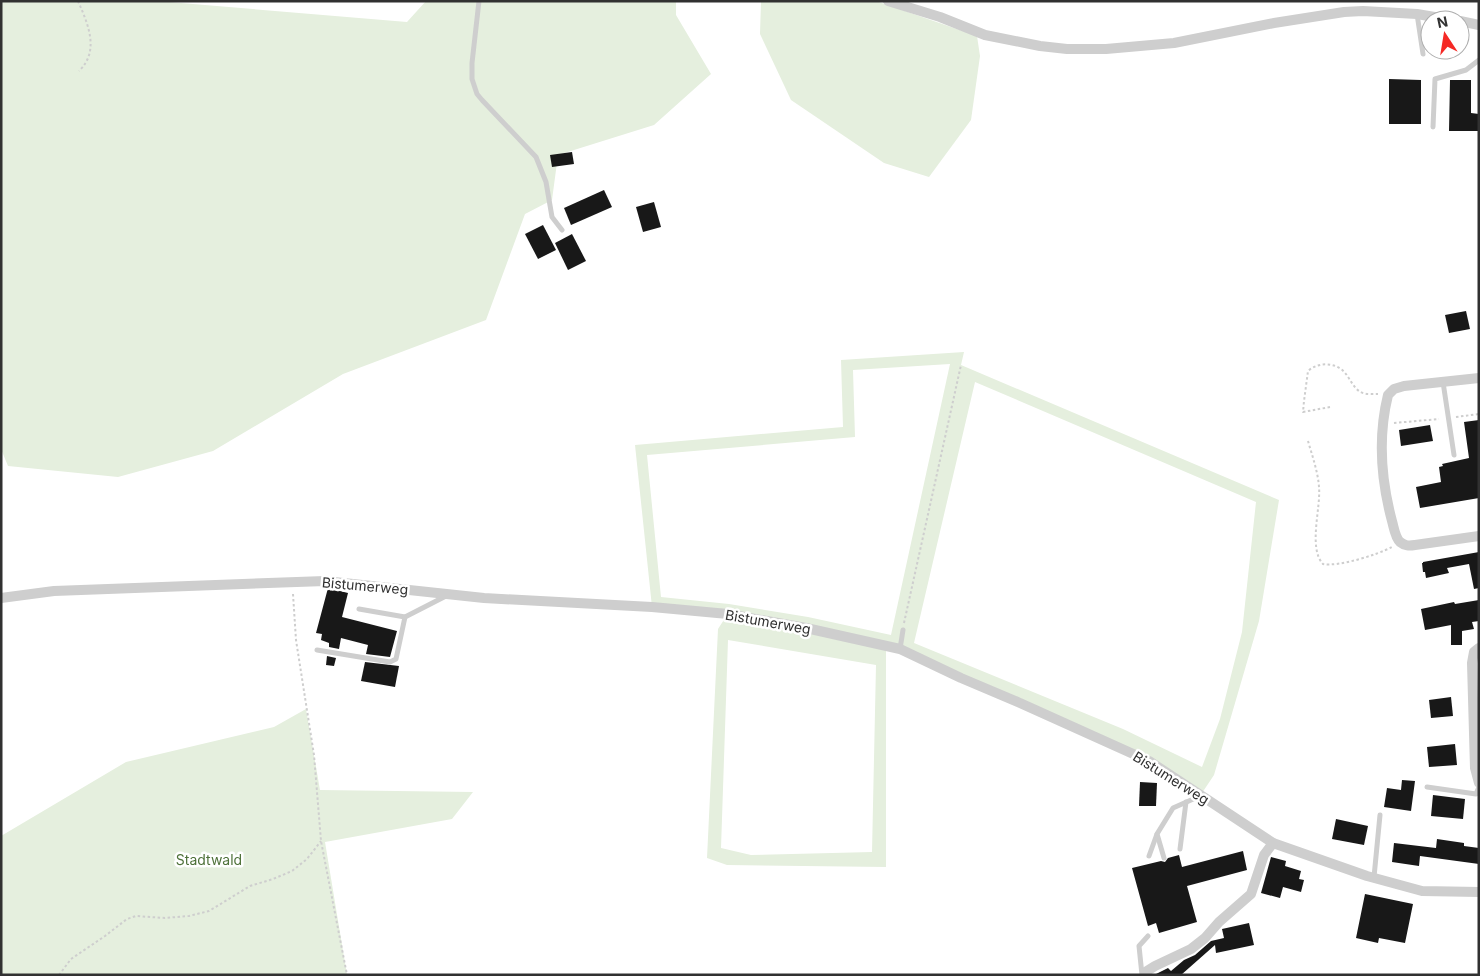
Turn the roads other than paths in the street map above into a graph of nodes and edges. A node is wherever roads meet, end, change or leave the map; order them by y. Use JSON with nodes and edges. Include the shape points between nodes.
{"nodes":[{"id":1,"x":479,"y":1,"type":"edge"},
{"id":2,"x":888,"y":1,"type":"edge"},
{"id":3,"x":1417,"y":14,"type":"junction"},
{"id":4,"x":1420,"y":15,"type":"edge"},
{"id":5,"x":1420,"y":34,"type":"edge"},
{"id":6,"x":1479,"y":60,"type":"edge"},
{"id":7,"x":1433,"y":127,"type":"dead end"},
{"id":8,"x":562,"y":230,"type":"dead end"},
{"id":9,"x":1479,"y":378,"type":"edge"},
{"id":10,"x":1443,"y":382,"type":"junction"},
{"id":11,"x":1454,"y":455,"type":"dead end"},
{"id":12,"x":1479,"y":536,"type":"edge"},
{"id":13,"x":449,"y":594,"type":"junction"},
{"id":14,"x":1,"y":598,"type":"edge"},
{"id":15,"x":359,"y":609,"type":"dead end"},
{"id":16,"x":405,"y":617,"type":"junction"},
{"id":17,"x":903,"y":630,"type":"road end"},
{"id":18,"x":1479,"y":648,"type":"edge"},
{"id":19,"x":900,"y":649,"type":"junction"},
{"id":20,"x":317,"y":650,"type":"dead end"},
{"id":21,"x":1479,"y":783,"type":"edge"},
{"id":22,"x":1427,"y":787,"type":"dead end"},
{"id":23,"x":1479,"y":787,"type":"edge"},
{"id":24,"x":1200,"y":796,"type":"junction"},
{"id":25,"x":1186,"y":802,"type":"junction"},
{"id":26,"x":1380,"y":815,"type":"dead end"},
{"id":27,"x":1158,"y":834,"type":"junction"},
{"id":28,"x":1274,"y":843,"type":"junction"},
{"id":29,"x":1180,"y":849,"type":"dead end"},
{"id":30,"x":1149,"y":856,"type":"dead end"},
{"id":31,"x":1164,"y":858,"type":"dead end"},
{"id":32,"x":1374,"y":878,"type":"junction"},
{"id":33,"x":1479,"y":892,"type":"edge"},
{"id":34,"x":1148,"y":936,"type":"dead end"},
{"id":35,"x":1143,"y":975,"type":"edge"}],
"edges":[{"from":1,"to":8,"type":"lane","via":[[472,63],[472,79],[477,94],[536,157],[546,182],[552,217]]},
{"from":2,"to":3,"type":"street","via":[[985,34],[1031,44],[1106,49],[1174,43],[1344,12]]},
{"from":3,"to":4,"type":"street"},
{"from":3,"to":5,"type":"lane"},
{"from":6,"to":7,"type":"lane","via":[[1466,70],[1435,79]]},
{"from":9,"to":10,"type":"street"},
{"from":10,"to":11,"type":"lane"},
{"from":10,"to":12,"type":"street","via":[[1404,386],[1388,395],[1382,463],[1396,536],[1405,546]]},
{"from":13,"to":14,"type":"street","name":"Bistumerweg","via":[[325,581],[293,581],[54,591]]},
{"from":13,"to":16,"type":"lane"},
{"from":13,"to":19,"type":"street","name":"Bistumerweg","via":[[728,614]]},
{"from":15,"to":16,"type":"lane"},
{"from":16,"to":20,"type":"lane","via":[[396,659],[390,662]]},
{"from":17,"to":19,"type":"lane"},
{"from":18,"to":21,"type":"street","via":[[1474,652],[1472,663],[1475,768]]},
{"from":19,"to":24,"type":"street","name":"Bistumerweg","via":[[1149,761]]},
{"from":22,"to":23,"type":"lane","via":[[1476,794]]},
{"from":24,"to":25,"type":"lane"},
{"from":24,"to":28,"type":"street","name":"Bistumerweg"},
{"from":25,"to":27,"type":"lane","via":[[1173,808]]},
{"from":25,"to":29,"type":"lane"},
{"from":26,"to":32,"type":"lane"},
{"from":27,"to":30,"type":"lane"},
{"from":27,"to":31,"type":"lane"},
{"from":28,"to":32,"type":"street","name":"Bistumerweg"},
{"from":28,"to":35,"type":"street","via":[[1264,854],[1251,894],[1205,938]]},
{"from":32,"to":33,"type":"street","name":"Bistumerweg","via":[[1422,891]]},
{"from":34,"to":35,"type":"lane","via":[[1139,946]]}]}
